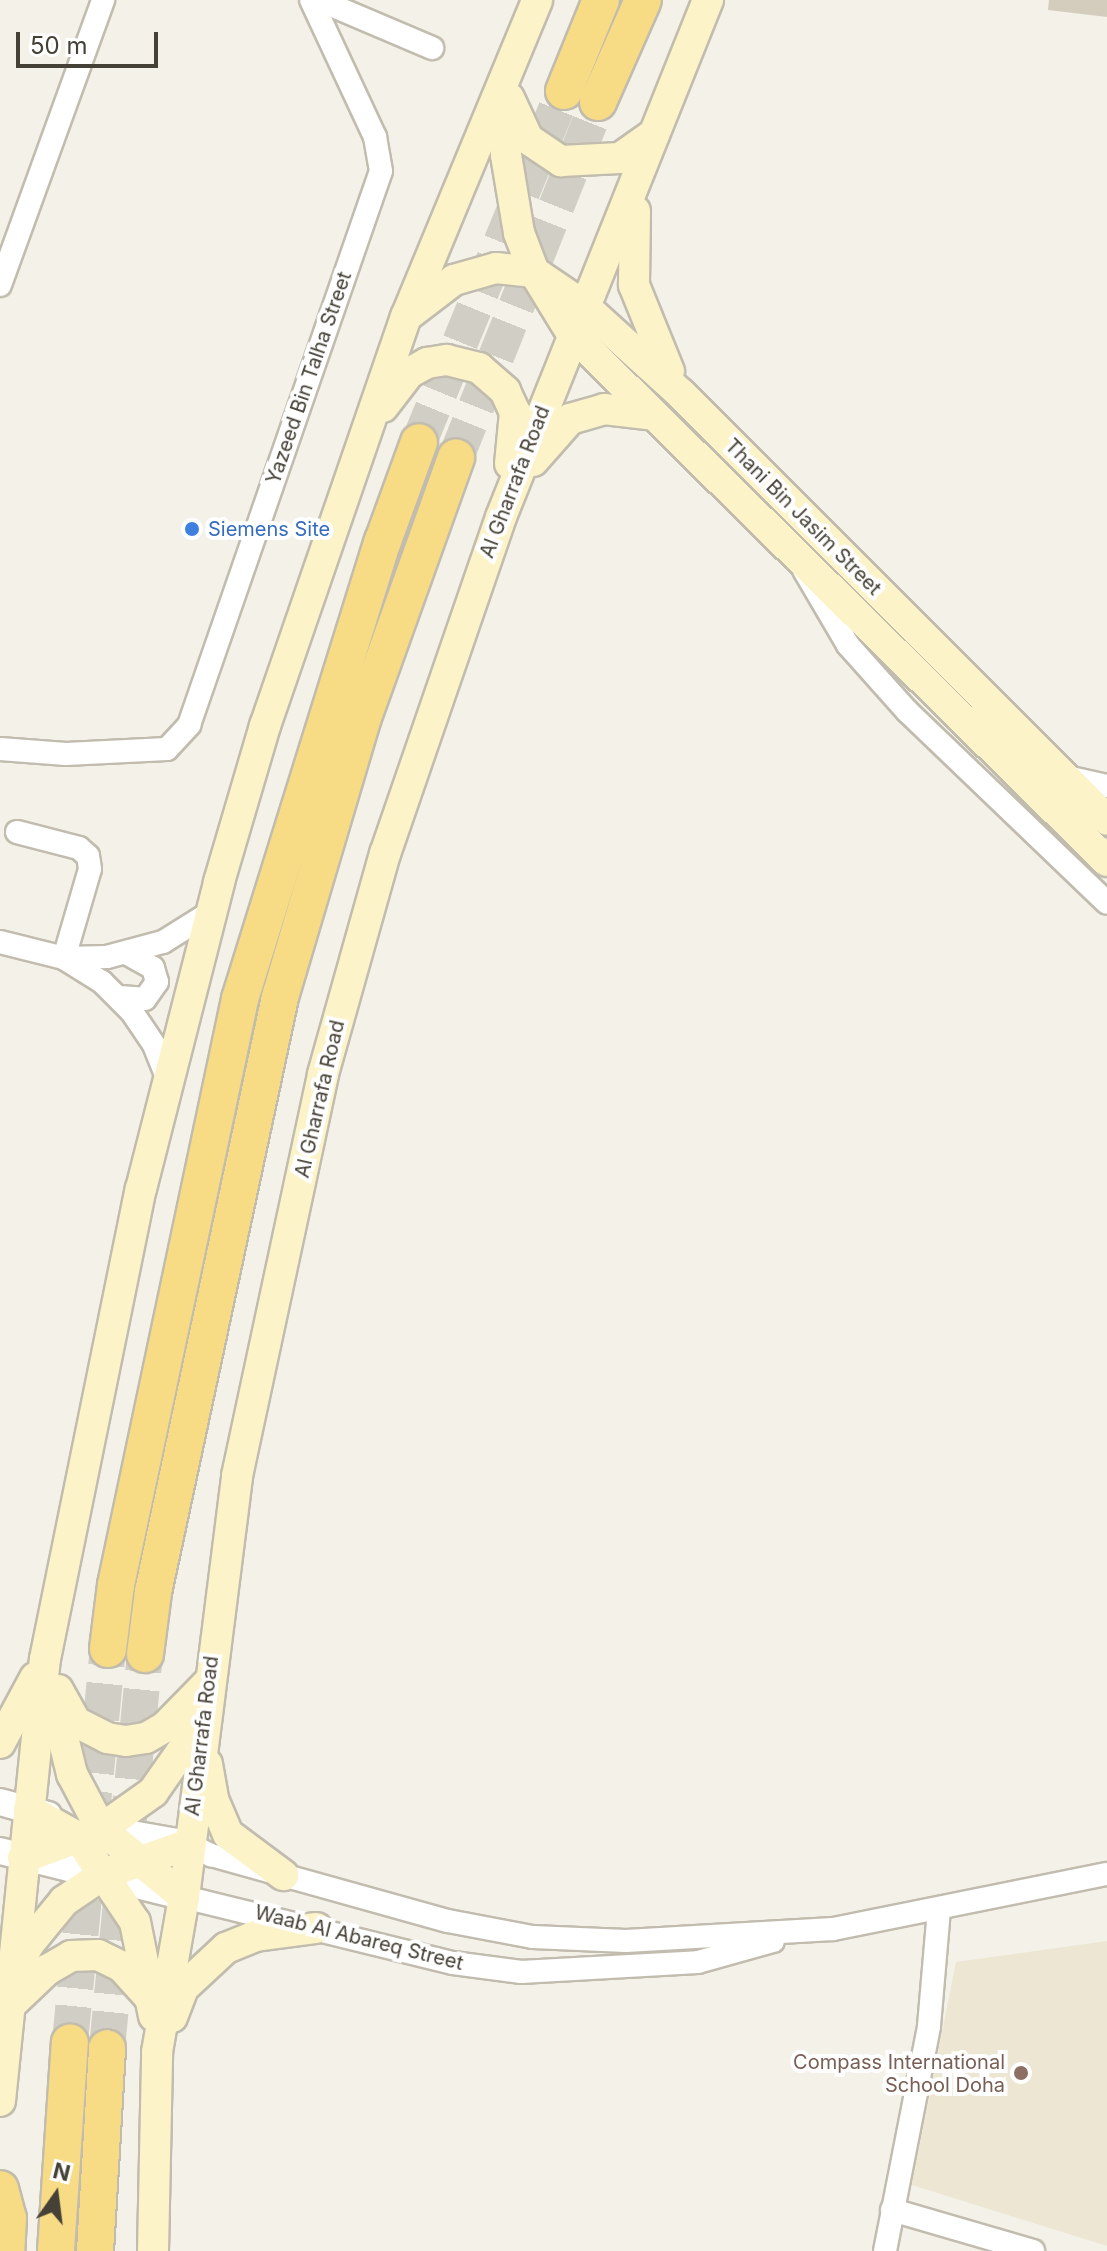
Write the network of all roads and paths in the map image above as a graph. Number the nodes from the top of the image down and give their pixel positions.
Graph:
1 (103, 0) edge
2 (311, 0) edge
3 (319, 0) edge
4 (537, 0) edge
5 (601, 0) edge
6 (643, 0) edge
7 (708, 0) edge
8 (432, 48) dead end
9 (502, 81) junction
10 (564, 91) tunnel mouth
11 (598, 102) tunnel mouth
12 (654, 134) junction
13 (640, 174) junction
14 (534, 272) junction
15 (0, 285) edge
16 (584, 306) junction
17 (406, 317) junction
18 (572, 334) junction
19 (681, 394) junction
20 (654, 415) junction
21 (363, 435) junction
22 (419, 442) tunnel mouth
23 (456, 457) tunnel mouth
24 (501, 517) junction
25 (798, 558) junction
26 (0, 749) edge
27 (1062, 776) junction
28 (1107, 786) edge
29 (1107, 820) edge
30 (17, 832) dead end
31 (1107, 861) edge
32 (1107, 903) edge
33 (211, 912) junction
34 (0, 942) edge
35 (128, 954) junction
36 (64, 958) junction
37 (119, 997) junction
38 (169, 1082) junction
39 (108, 1649) tunnel mouth
40 (145, 1654) tunnel mouth
41 (45, 1659) junction
42 (208, 1683) junction
43 (203, 1720) junction
44 (0, 1743) edge
45 (14, 1806) edge
46 (90, 1833) junction
47 (189, 1844) junction
48 (12, 1855) edge
49 (137, 1862) junction
50 (104, 1874) junction
51 (1107, 1874) edge
52 (283, 1875) junction
53 (184, 1897) junction
54 (939, 1910) junction
55 (0, 1911) edge
56 (316, 1928) junction
57 (816, 1929) junction
58 (8, 1996) junction
59 (153, 2001) junction
60 (70, 2042) tunnel mouth
61 (107, 2048) tunnel mouth
62 (157, 2052) junction
63 (0, 2101) edge
64 (0, 2189) edge
65 (892, 2210) junction
66 (6, 2251) edge
67 (56, 2251) edge
68 (95, 2251) edge
69 (153, 2251) edge
70 (885, 2251) edge
71 (1033, 2251) edge

1 - 15 street
2 - 26 street, Yazeed Bin Talha Street
3 - 8 street
4 - 9 main road
5 - 10 highway
6 - 11 highway
7 - 12 main road, Al Gharrafa Road
9 - 12 main road
9 - 14 main road, Thani Bin Jasim Street
9 - 17 main road
12 - 13 main road, Al Gharrafa Road
13 - 16 main road, Al Gharrafa Road
13 - 19 main road
14 - 16 main road, Thani Bin Jasim Street
14 - 17 main road, Thani Bin Jasim Street
14 - 18 main road, Thani Bin Jasim Street
16 - 18 main road, Al Gharrafa Road
16 - 19 main road, Thani Bin Jasim Street
17 - 21 main road
18 - 20 main road, Thani Bin Jasim Street
18 - 24 main road, Al Gharrafa Road
19 - 27 main road, Thani Bin Jasim Street
20 - 24 main road
20 - 25 main road, Thani Bin Jasim Street
21 - 24 main road
21 - 33 main road
22 - 39 highway
23 - 40 highway
24 - 42 main road, Al Gharrafa Road
25 - 31 main road, Thani Bin Jasim Street
25 - 32 street, Thani Bin Jasim Street
27 - 28 street
27 - 29 main road, Thani Bin Jasim Street
30 - 36 street
33 - 35 street
33 - 38 main road
34 - 36 street
35 - 36 street
35 - 37 street
36 - 37 street
37 - 38 street
38 - 41 main road
41 - 42 main road
41 - 44 main road
41 - 45 main road
41 - 46 main road
42 - 43 main road, Al Gharrafa Road
43 - 46 main road
43 - 47 main road, Al Gharrafa Road
43 - 52 main road
45 - 46 main road
45 - 48 main road
46 - 47 street, Waab Al Abareq Street
46 - 48 main road
46 - 49 main road
46 - 50 main road
47 - 49 main road
47 - 52 street, Waab Al Abareq Street
47 - 53 main road, Al Gharrafa Road
48 - 50 street, Waab Al Abareq Street
48 - 58 main road
49 - 50 main road
49 - 53 main road
50 - 53 street, Waab Al Abareq Street
50 - 58 main road
50 - 59 main road
51 - 54 street, Waab Al Abareq Street
52 - 57 street, Waab Al Abareq Street
53 - 56 street, Waab Al Abareq Street
53 - 62 main road, Al Gharrafa Road
54 - 57 street, Waab Al Abareq Street
54 - 65 street
55 - 58 main road
56 - 57 street, Waab Al Abareq Street
56 - 62 main road
58 - 59 main road
58 - 63 main road
59 - 62 main road
60 - 67 highway
61 - 68 highway
62 - 69 main road, Al Gharrafa Road
64 - 66 highway
65 - 70 street
65 - 71 street

